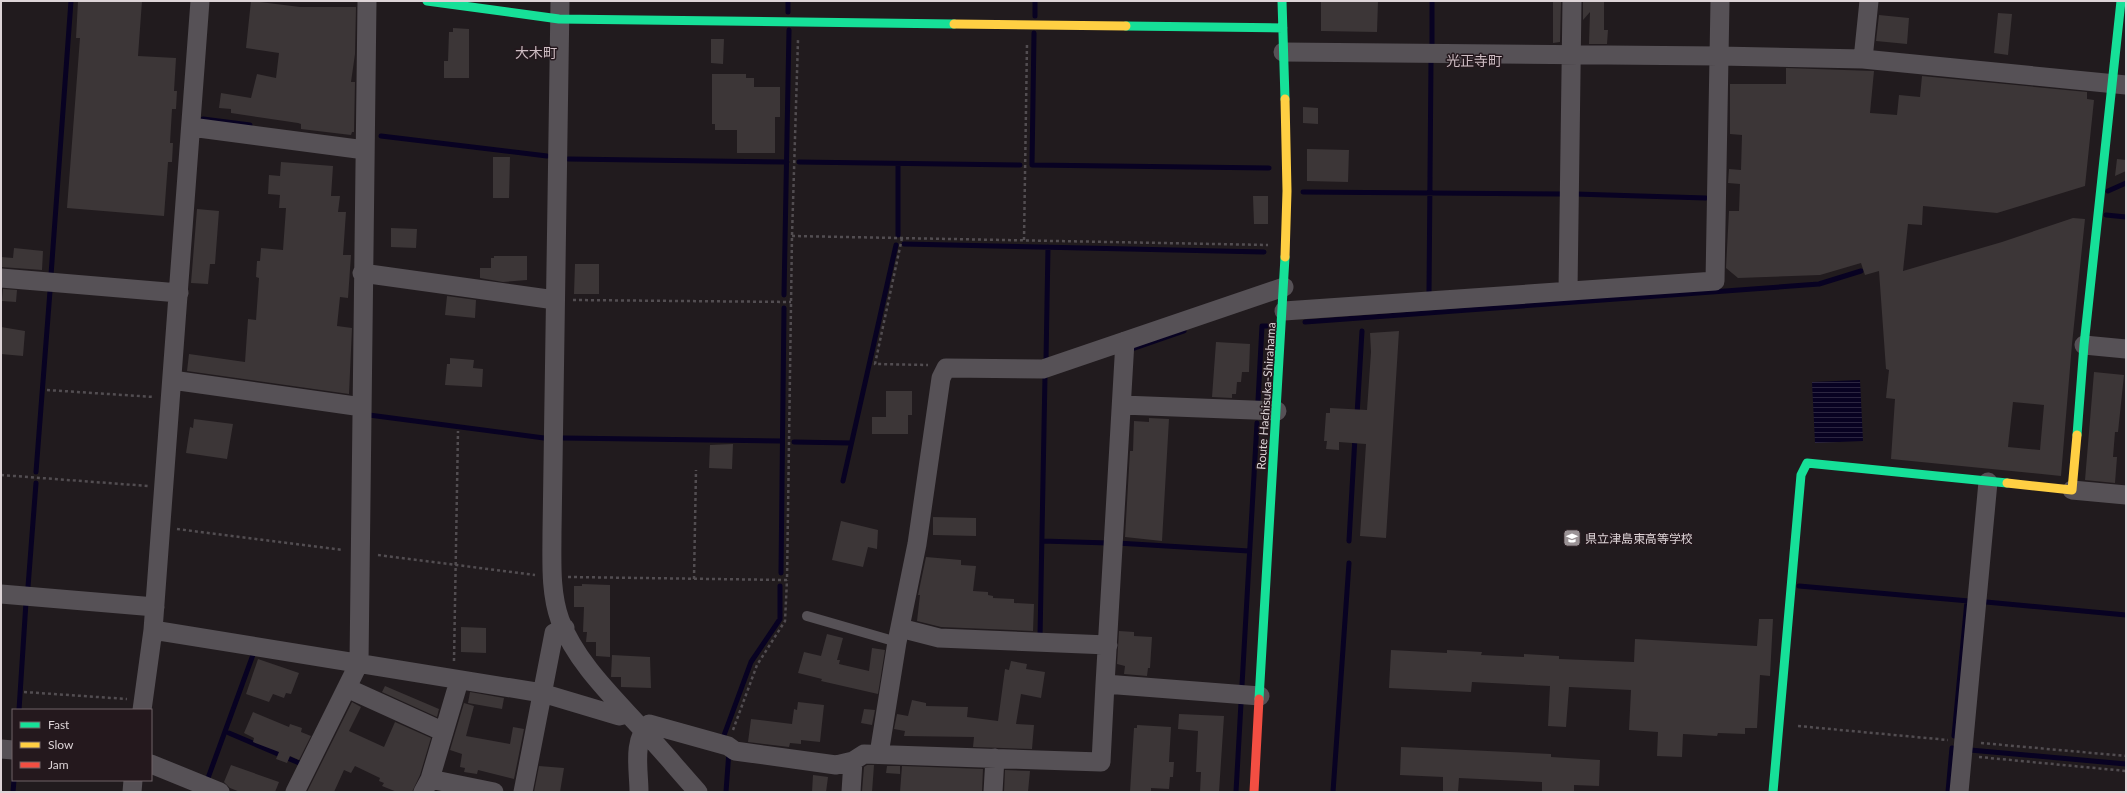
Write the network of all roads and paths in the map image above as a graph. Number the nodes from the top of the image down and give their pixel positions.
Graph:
1 (200, 1) edge
2 (367, 1) edge
3 (427, 1) edge
4 (1282, 1) edge
5 (1572, 1) edge
6 (1720, 1) edge
7 (1869, 1) edge
8 (2121, 1) edge
9 (560, 10) edge
10 (800, 21) junction
11 (1028, 25) junction
12 (1282, 28) junction
13 (1283, 52) junction
14 (1572, 55) junction
15 (1719, 56) junction
16 (1863, 60) junction
17 (2120, 85) edge
18 (191, 127) junction
19 (364, 150) junction
20 (792, 236) junction
21 (902, 238) junction
22 (1024, 240) junction
23 (1286, 246) junction
24 (362, 273) junction
25 (1, 278) edge
26 (1284, 287) junction
27 (1568, 291) junction
28 (179, 293) junction
29 (555, 300) junction
30 (791, 302) junction
31 (1284, 311) junction
32 (1125, 340) junction
33 (2084, 345) junction
34 (2126, 349) edge
35 (946, 368) junction
36 (172, 380) junction
37 (47, 390) dead end
38 (171, 398) junction
39 (1122, 405) junction
40 (362, 406) junction
41 (1277, 411) junction
42 (458, 431) dead end
43 (696, 470) dead end
44 (1, 475) edge
45 (1988, 482) junction
46 (164, 487) junction
47 (2072, 490) junction
48 (2126, 495) edge
49 (552, 577) junction
50 (694, 579) junction
51 (787, 580) junction
52 (1, 594) edge
53 (155, 607) junction
54 (807, 616) dead end
55 (565, 628) junction
56 (153, 630) junction
57 (898, 635) junction
58 (1108, 644) junction
59 (359, 663) junction
60 (456, 680) junction
61 (1105, 684) junction
62 (347, 688) junction
63 (24, 692) dead end
64 (542, 693) junction
65 (1260, 696) junction
66 (143, 705) edge
67 (628, 714) junction
68 (1779, 724) junction
69 (643, 730) junction
70 (444, 732) junction
71 (728, 746) junction
72 (1, 749) edge
73 (1963, 749) junction
74 (12, 750) edge
75 (879, 754) junction
76 (2126, 756) edge
77 (996, 758) junction
78 (853, 761) junction
79 (152, 764) edge
80 (2126, 771) edge
81 (133, 781) edge
82 (426, 786) edge
83 (132, 792) edge
84 (220, 792) edge
85 (294, 792) edge
86 (494, 792) edge
87 (523, 792) edge
88 (639, 792) edge
89 (698, 792) edge
90 (851, 792) edge
91 (993, 792) edge
92 (1254, 792) edge
93 (1773, 792) edge
94 (1959, 792) edge

1 - 18 street
2 - 19 street
3 - 9 street
4 - 12 street, Route Hachisuka-Shirahama
5 - 14 street
6 - 15 street
7 - 16 street
8 - 17 street
9 - 10 street
9 - 29 street
10 - 11 street
10 - 20 path
11 - 12 street
11 - 22 path
12 - 13 street, Route Hachisuka-Shirahama
13 - 14 street
13 - 23 street, Route Hachisuka-Shirahama
14 - 15 street
14 - 27 street
15 - 16 street
15 - 27 street
16 - 17 street
17 - 33 street
18 - 19 street
18 - 28 street
19 - 24 street
20 - 21 path
20 - 30 path
21 - 22 path
21 - 35 path
22 - 23 path
23 - 26 street, Route Hachisuka-Shirahama
24 - 29 street
24 - 40 street
25 - 28 street
26 - 31 street, Route Hachisuka-Shirahama
26 - 32 street
27 - 31 street
28 - 36 street
29 - 30 path
29 - 49 street
30 - 51 path
31 - 41 street, Route Hachisuka-Shirahama
32 - 35 street
32 - 39 street
33 - 34 street
33 - 47 street
35 - 57 street
36 - 38 street
36 - 40 street
37 - 38 path
38 - 46 street
39 - 41 street
39 - 58 street
40 - 59 street
41 - 65 street, Route Hachisuka-Shirahama
42 - 60 path
43 - 50 path
44 - 46 path
45 - 47 street
45 - 68 street
45 - 73 street
46 - 53 street
47 - 48 street
49 - 50 path
49 - 55 street
50 - 51 path
51 - 71 path
52 - 53 street
53 - 56 street
54 - 57 lane
55 - 64 street
55 - 67 street
56 - 59 street
56 - 66 street
57 - 58 street
57 - 75 street
58 - 61 street
59 - 60 street
59 - 62 street
60 - 64 street
60 - 70 street
61 - 65 street
61 - 77 street
62 - 70 street
62 - 85 street
63 - 66 path
64 - 67 street
64 - 87 street
65 - 92 street, Route Hachisuka-Shirahama
67 - 69 street
68 - 73 path
68 - 93 street
69 - 71 street
69 - 88 street
69 - 89 street
70 - 82 street
71 - 78 street
72 - 74 street
73 - 76 path
73 - 80 path
73 - 94 street
75 - 77 street
75 - 78 street
77 - 91 street
78 - 90 street
79 - 84 street
81 - 83 street
82 - 86 street

